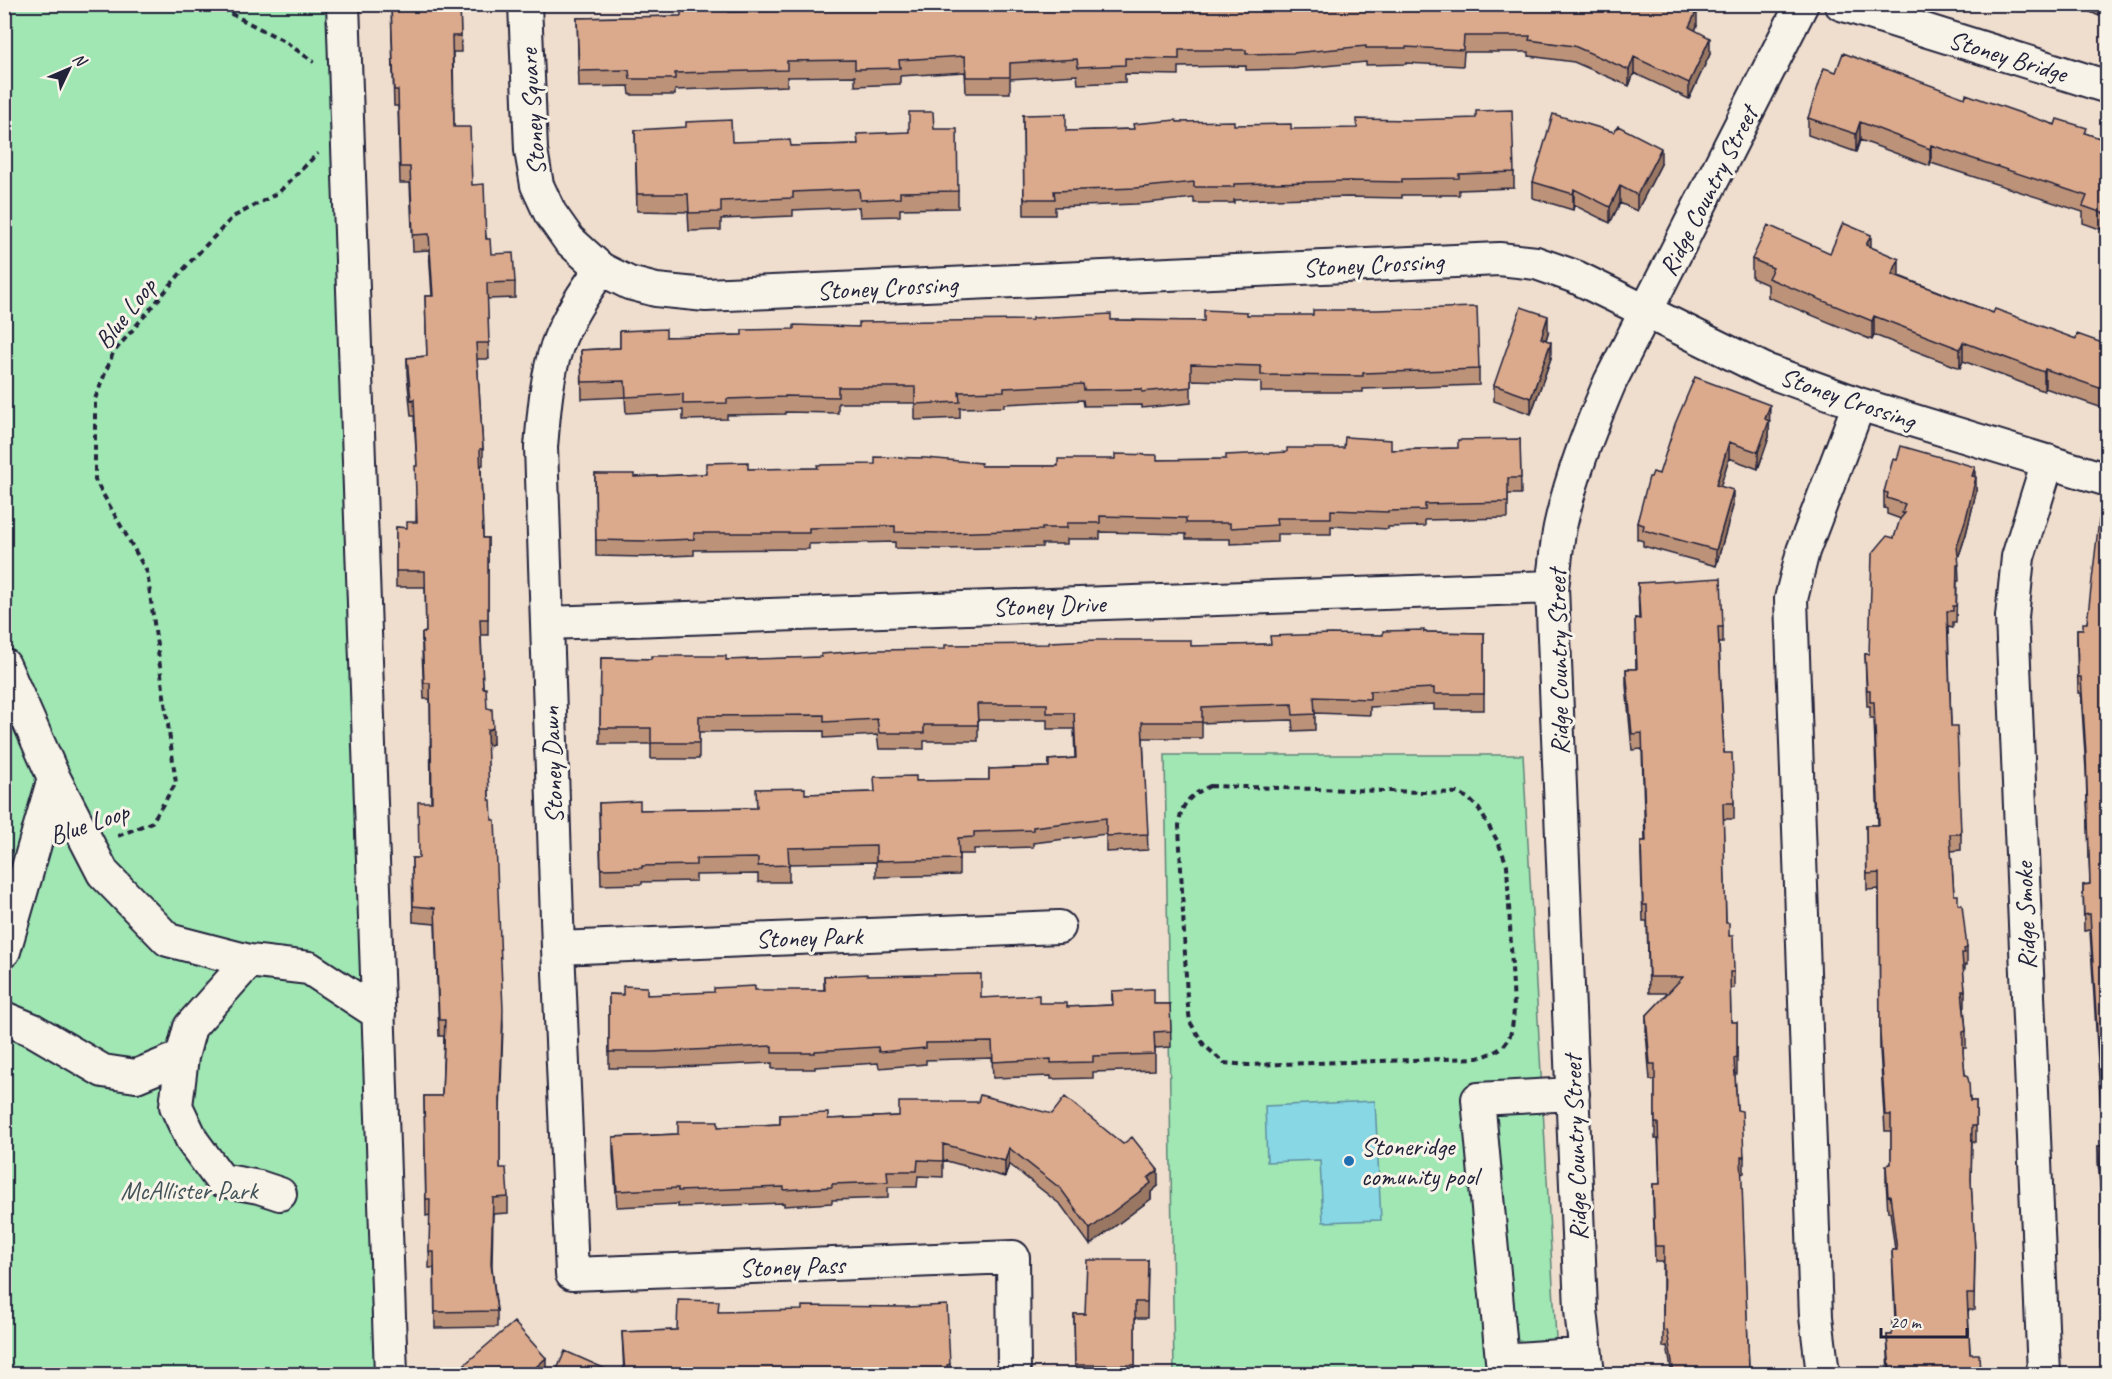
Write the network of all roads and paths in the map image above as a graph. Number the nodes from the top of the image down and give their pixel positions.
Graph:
1 (212, 4) edge
2 (343, 4) edge
3 (525, 4) edge
4 (1802, 4) edge
5 (1840, 4) edge
6 (318, 65) dead end
7 (2108, 87) edge
8 (318, 152) dead end
9 (601, 269) junction
10 (1647, 311) junction
11 (1859, 404) junction
12 (2048, 461) junction
13 (2108, 480) edge
14 (1552, 587) junction
15 (547, 623) junction
16 (4, 665) edge
17 (54, 778) junction
18 (90, 848) junction
19 (1059, 927) dead end
20 (558, 948) junction
21 (4, 951) edge
22 (249, 961) junction
23 (379, 1014) junction
24 (4, 1018) edge
25 (182, 1057) junction
26 (1316, 1063) joint
27 (1573, 1094) junction
28 (280, 1194) dead end
29 (572, 1274) joint
30 (1587, 1364) edge
31 (392, 1374) edge
32 (1014, 1374) edge
33 (1823, 1374) edge
34 (2044, 1374) edge

1 - 6 path
2 - 23 street
3 - 9 street, Stoney Square
4 - 10 street, Ridge Country Street
5 - 7 street, Stoney Bridge
8 - 18 path, Blue Loop
9 - 10 street, Stoney Crossing
9 - 15 street, Stoney Dawn
10 - 11 street, Stoney Crossing
10 - 14 street, Ridge Country Street
11 - 12 street, Stoney Crossing
11 - 33 street
12 - 13 street, Stoney Crossing
12 - 34 street, Ridge Smoke
14 - 15 street, Stoney Drive
14 - 27 street, Ridge Country Street
15 - 20 street, Stoney Dawn
16 - 17 street
17 - 18 street
17 - 21 street
18 - 22 street
19 - 20 street, Stoney Park
20 - 29 street, Stoney Dawn
22 - 23 street
22 - 25 street
23 - 31 street
24 - 25 street
25 - 28 street
26 - 26 path
27 - 30 street, Ridge Country Street
27 - 30 street
29 - 32 street, Stoney Pass

